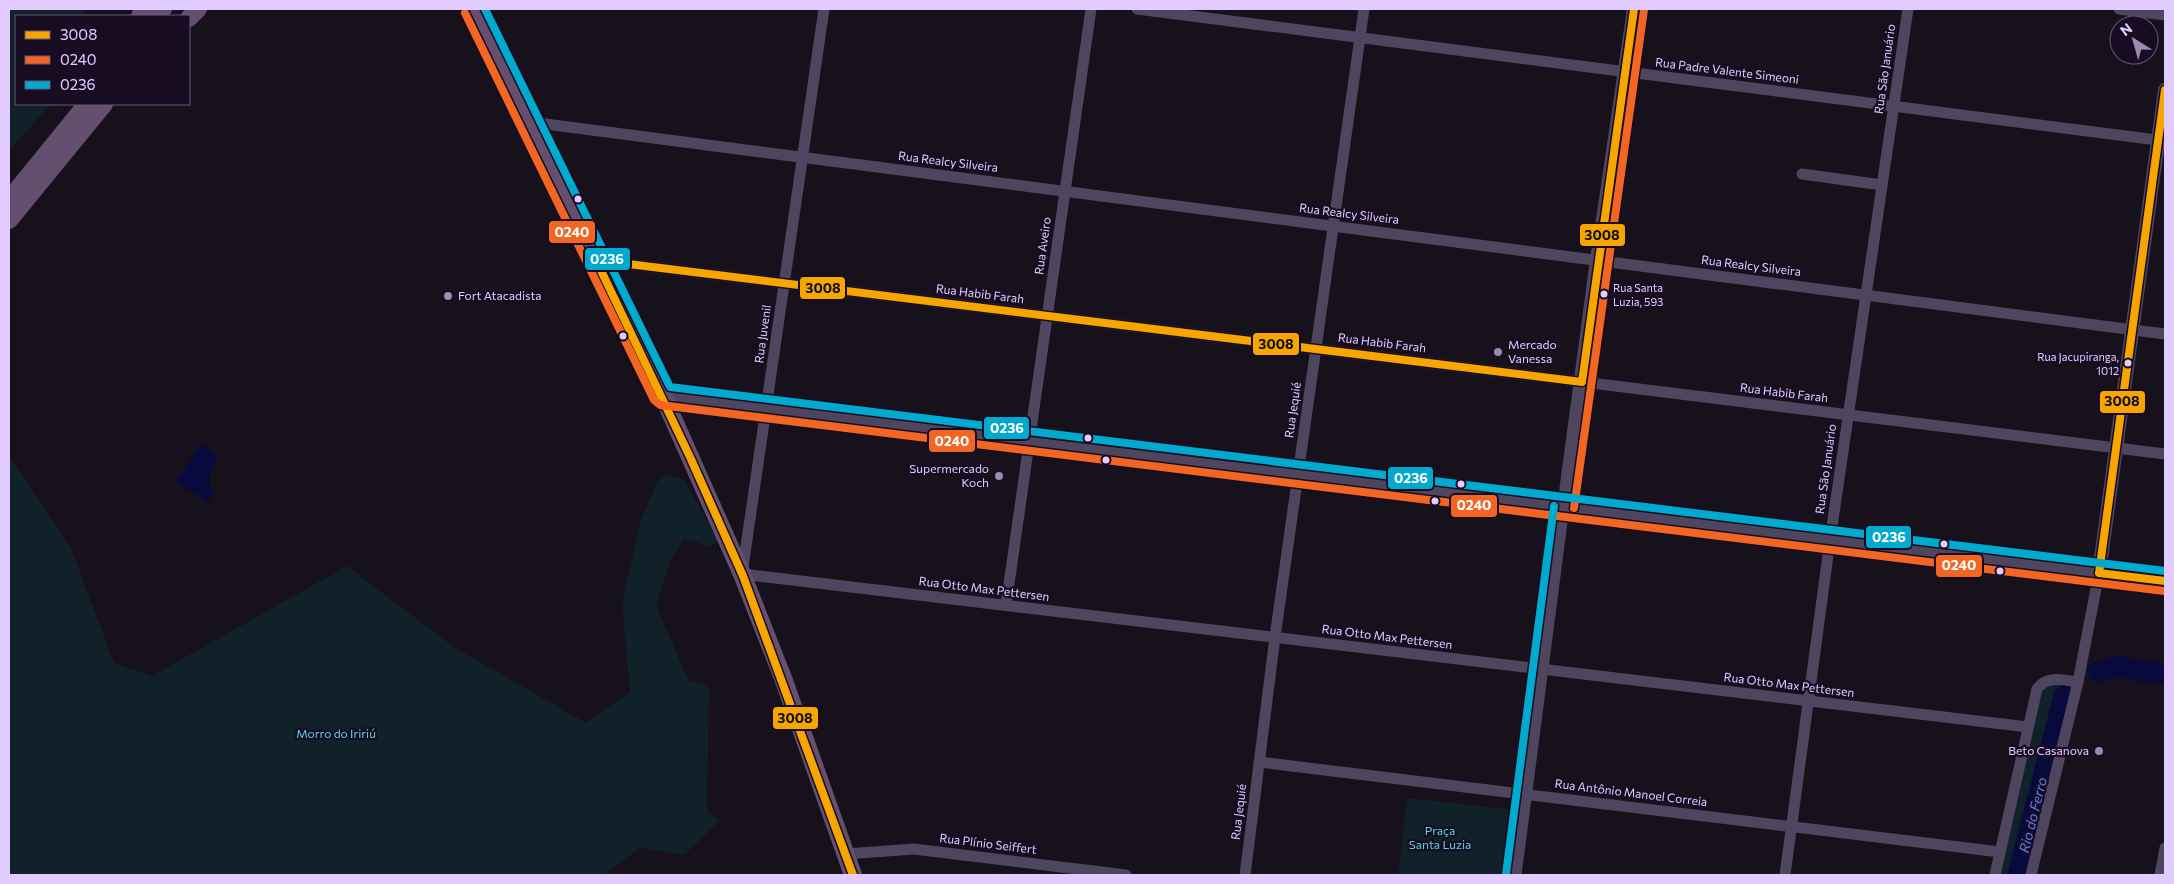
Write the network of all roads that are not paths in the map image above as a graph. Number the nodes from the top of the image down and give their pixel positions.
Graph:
1 (474, 9) edge
2 (824, 9) edge
3 (1091, 9) edge
4 (1137, 9) edge
5 (1364, 9) edge
6 (1634, 9) edge
7 (1908, 9) edge
8 (2120, 9) edge
9 (2165, 15) edge
10 (1360, 38) junction
11 (1625, 72) junction
12 (2165, 90) edge
13 (80, 105) edge
14 (86, 105) edge
15 (103, 105) edge
16 (1894, 106) junction
17 (530, 122) junction
18 (2161, 141) edge
19 (54, 144) junction
20 (803, 157) junction
21 (1802, 174) dead end
22 (1882, 186) junction
23 (1065, 191) junction
24 (9, 200) edge
25 (9, 220) edge
26 (1333, 226) junction
27 (596, 260) junction
28 (1597, 260) junction
29 (784, 284) junction
30 (1866, 295) junction
31 (1047, 316) junction
32 (2131, 329) junction
33 (2165, 334) edge
34 (1316, 349) junction
35 (1582, 382) junction
36 (663, 396) junction
37 (766, 409) junction
38 (1848, 415) junction
39 (1029, 441) junction
40 (2115, 448) junction
41 (2165, 454) edge
42 (1298, 474) junction
43 (1564, 507) junction
44 (1830, 540) junction
45 (2099, 573) junction
46 (742, 574) junction
47 (2165, 581) edge
48 (1006, 606) junction
49 (1275, 637) junction
50 (1542, 669) junction
51 (2078, 682) junction
52 (1808, 701) junction
53 (2028, 727) junction
54 (1259, 762) junction
55 (1526, 794) junction
56 (1791, 826) junction
57 (2165, 848) edge
58 (2000, 852) junction
59 (846, 854) junction
60 (853, 875) edge
61 (1126, 875) edge
62 (1245, 875) edge
63 (1516, 875) edge
64 (1785, 875) edge
65 (1995, 875) edge
66 (2031, 875) edge
67 (2160, 875) edge

1 - 17 main road
2 - 20 street, Rua Juvenil
3 - 23 street, Rua Aveiro
4 - 10 street, Rua Padre Valente Simeoni
5 - 10 street, Rua Jequié
6 - 11 street
7 - 16 street, Rua São Januário
8 - 9 street
10 - 11 street, Rua Padre Valente Simeoni
10 - 26 street, Rua Jequié
11 - 16 street, Rua Padre Valente Simeoni
11 - 28 street
12 - 18 street
13 - 19 main road
14 - 19 main road
15 - 25 main road
16 - 18 street, Rua Padre Valente Simeoni
16 - 22 street, Rua São Januário
17 - 20 street, Rua Realcy Silveira
17 - 27 main road
18 - 32 street
19 - 24 main road
20 - 23 street, Rua Realcy Silveira
20 - 29 street, Rua Juvenil
21 - 22 street
22 - 30 street, Rua São Januário
23 - 26 street, Rua Realcy Silveira
23 - 31 street, Rua Aveiro
26 - 28 street, Rua Realcy Silveira
26 - 34 street, Rua Jequié
27 - 29 street, Rua Habib Farah
27 - 36 main road
28 - 30 street, Rua Realcy Silveira
28 - 35 street
29 - 31 street, Rua Habib Farah
29 - 37 street, Rua Juvenil
30 - 32 street, Rua Realcy Silveira
30 - 38 street, Rua São Januário
31 - 34 street, Rua Habib Farah
31 - 39 street, Rua Aveiro
32 - 33 street, Rua Realcy Silveira
32 - 40 street
34 - 35 street, Rua Habib Farah
34 - 42 street, Rua Jequié
35 - 38 street, Rua Habib Farah
35 - 43 street
36 - 37 street
36 - 46 main road
37 - 39 street
37 - 46 street, Rua Juvenil
38 - 40 street, Rua Habib Farah
38 - 44 street, Rua São Januário
39 - 42 street
39 - 48 street, Rua Aveiro
40 - 41 street, Rua Habib Farah
40 - 45 street
42 - 43 street
42 - 49 street, Rua Jequié
43 - 44 street
43 - 50 street
44 - 45 street
44 - 52 street, Rua São Januário
45 - 47 street
45 - 51 street
46 - 48 street, Rua Otto Max Pettersen
46 - 59 main road
48 - 49 street, Rua Otto Max Pettersen
49 - 50 street, Rua Otto Max Pettersen
49 - 54 street, Rua Jequié
50 - 52 street, Rua Otto Max Pettersen
50 - 55 street
51 - 53 street
51 - 66 street
52 - 53 street, Rua Otto Max Pettersen
52 - 56 street, Rua São Januário
53 - 58 street
54 - 55 street, Rua Antônio Manoel Correia
54 - 62 street, Rua Jequié
55 - 56 street, Rua Antônio Manoel Correia
55 - 63 street
56 - 58 street, Rua Antônio Manoel Correia
56 - 64 street, Rua São Januário
57 - 67 street
58 - 65 street
59 - 60 main road
59 - 61 street, Rua Plínio Seiffert

